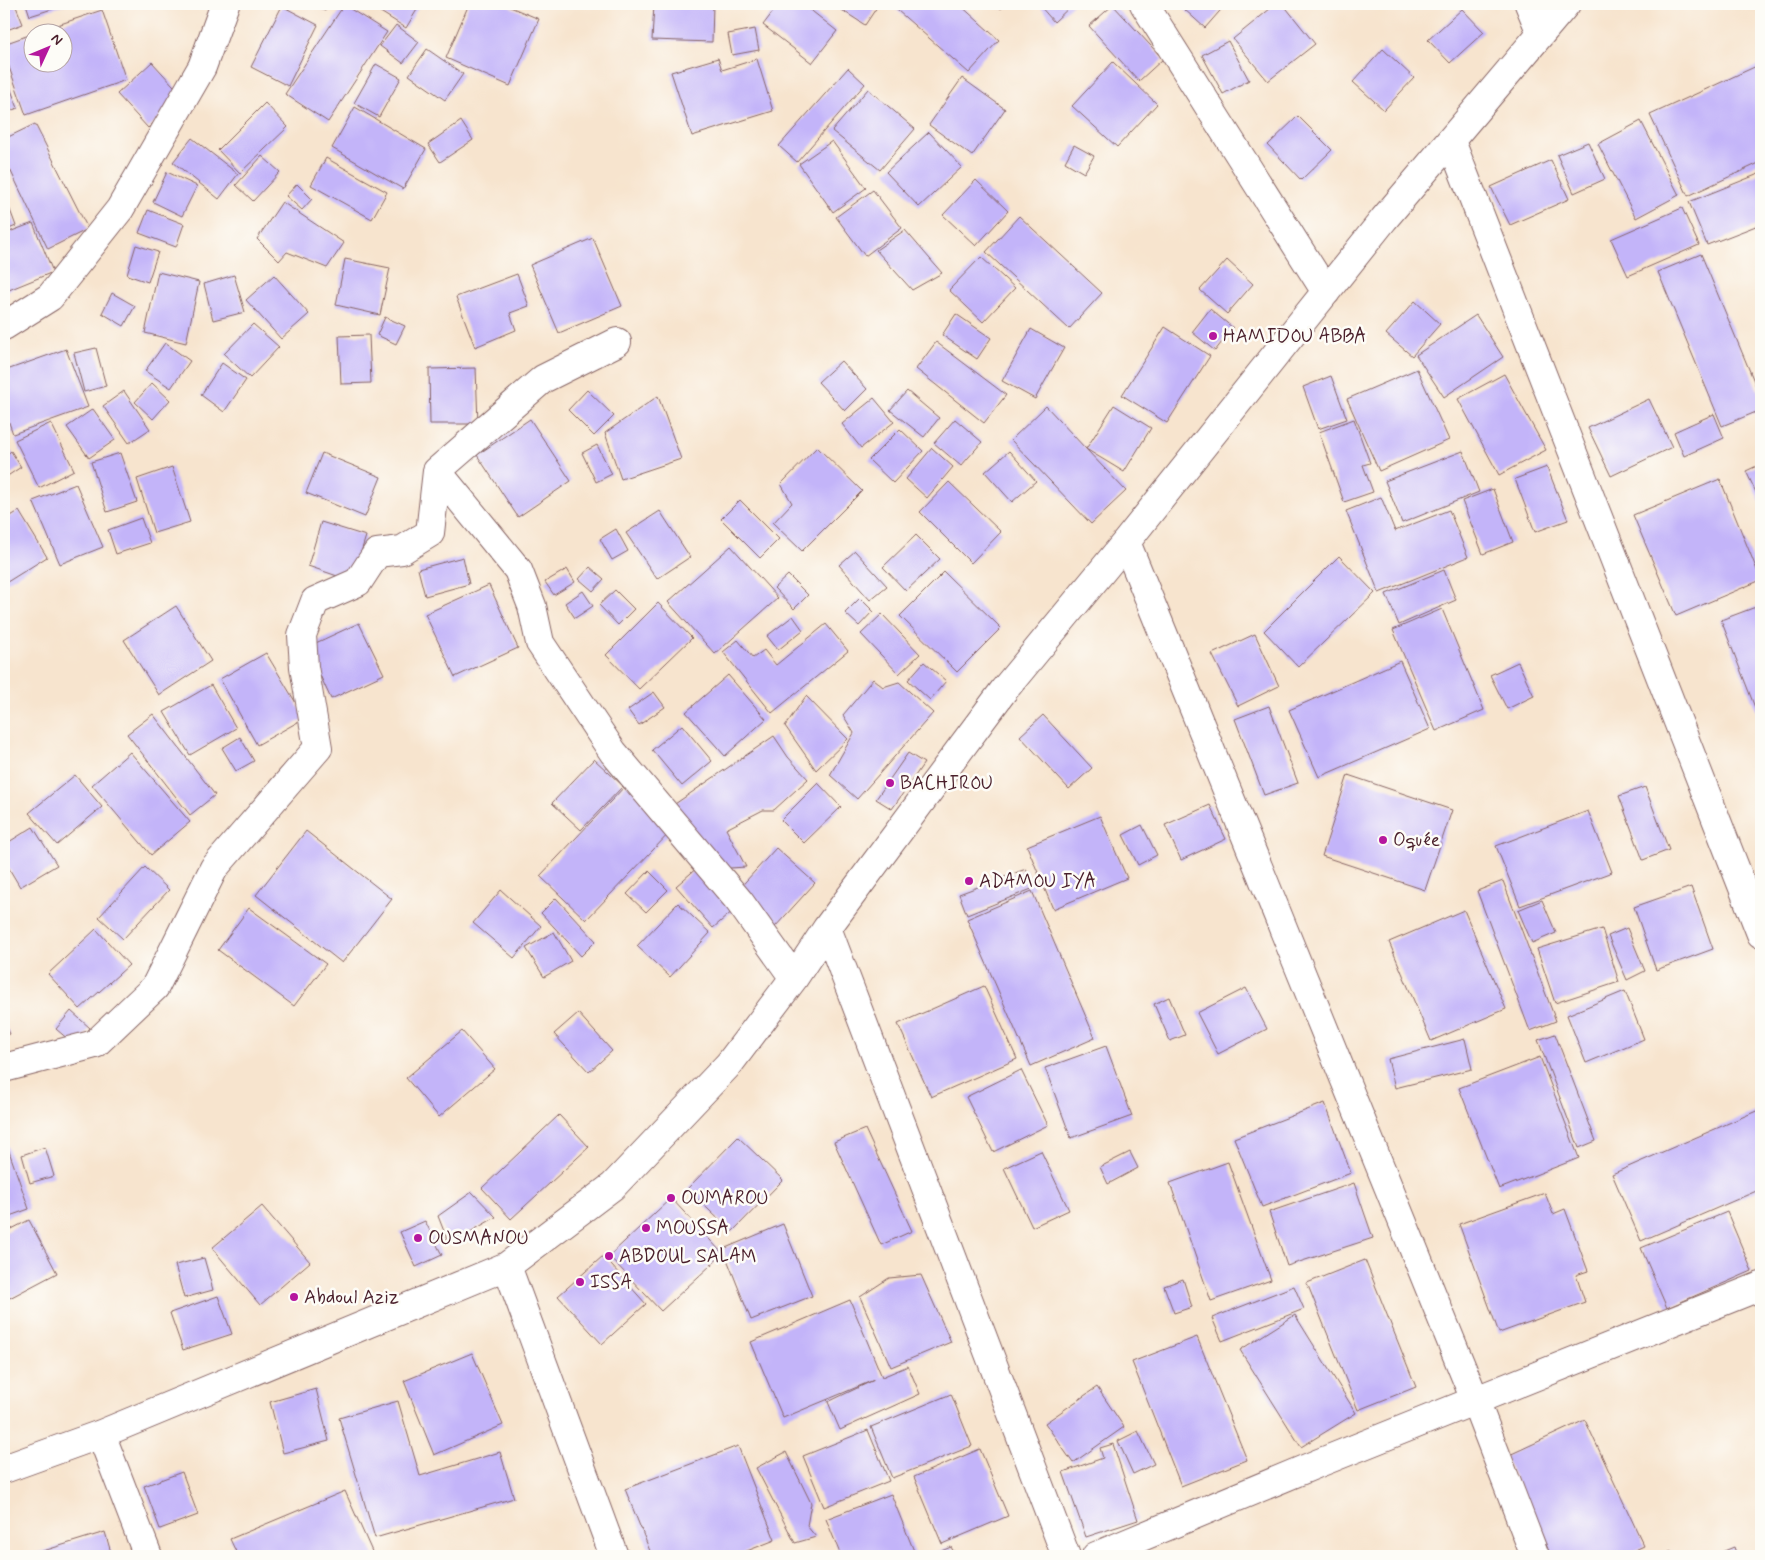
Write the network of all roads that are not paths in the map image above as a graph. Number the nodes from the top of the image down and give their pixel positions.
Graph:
1 (225, 4) edge
2 (1144, 4) edge
3 (1529, 4) edge
4 (1566, 4) edge
5 (1541, 33) junction
6 (1451, 141) junction
7 (1326, 292) junction
8 (4, 326) edge
9 (617, 342) dead end
10 (436, 471) junction
11 (1126, 542) junction
12 (827, 928) junction
13 (1761, 934) edge
14 (794, 978) junction
15 (4, 1068) edge
16 (507, 1266) junction
17 (1761, 1286) edge
18 (1475, 1400) junction
19 (101, 1434) junction
20 (4, 1469) edge
21 (148, 1556) edge
22 (614, 1556) edge
23 (1066, 1556) edge
24 (1096, 1556) edge
25 (1535, 1556) edge

1 - 8 street
2 - 7 street
3 - 5 street
4 - 5 street
5 - 6 street
6 - 7 street
6 - 13 street
7 - 11 street
9 - 10 street
10 - 14 street
10 - 15 street
11 - 12 street
11 - 18 street
12 - 14 street
12 - 23 street
14 - 16 street
16 - 19 street
16 - 22 street
17 - 18 street
18 - 24 street
18 - 25 street
19 - 20 street
19 - 21 street

